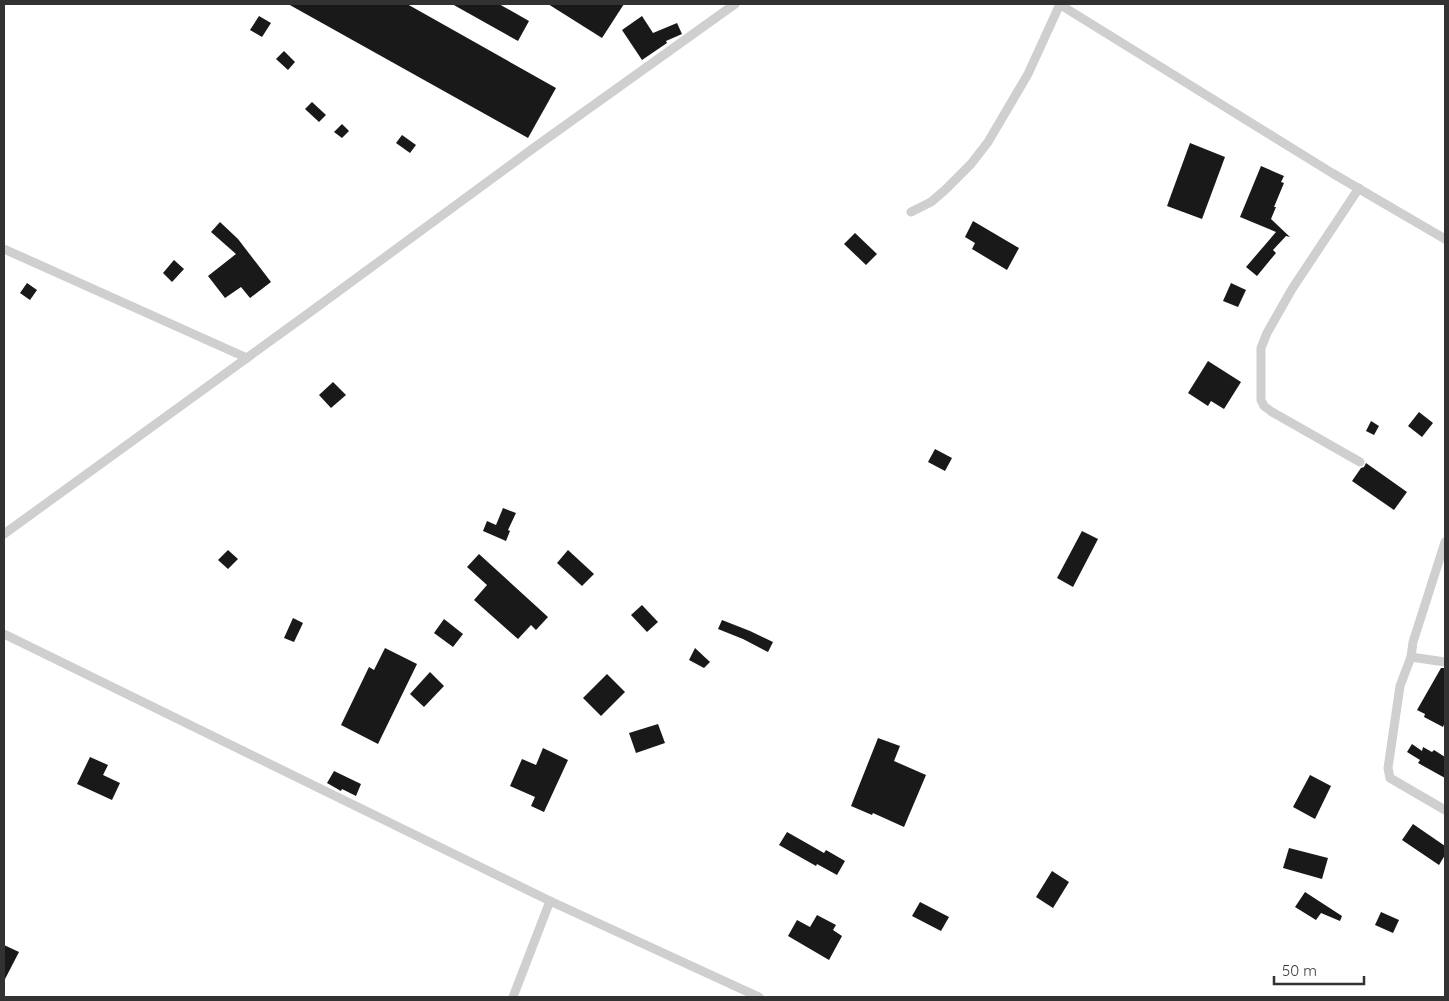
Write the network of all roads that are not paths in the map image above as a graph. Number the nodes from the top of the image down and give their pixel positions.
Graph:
1 (735, 4) edge
2 (1059, 4) edge
3 (1359, 188) junction
4 (911, 212) dead end
5 (1445, 239) edge
6 (4, 248) edge
7 (247, 358) junction
8 (1360, 462) dead end
9 (4, 534) edge
10 (1445, 542) edge
11 (4, 634) edge
12 (1411, 657) junction
13 (1445, 662) edge
14 (1445, 810) edge
15 (550, 900) junction
16 (513, 997) edge
17 (759, 997) edge

1 - 7 street
2 - 3 street
2 - 4 street
3 - 5 street
3 - 8 street
6 - 7 street
7 - 9 street
10 - 12 street
11 - 15 street
12 - 13 street
12 - 14 street
15 - 16 street
15 - 17 street

